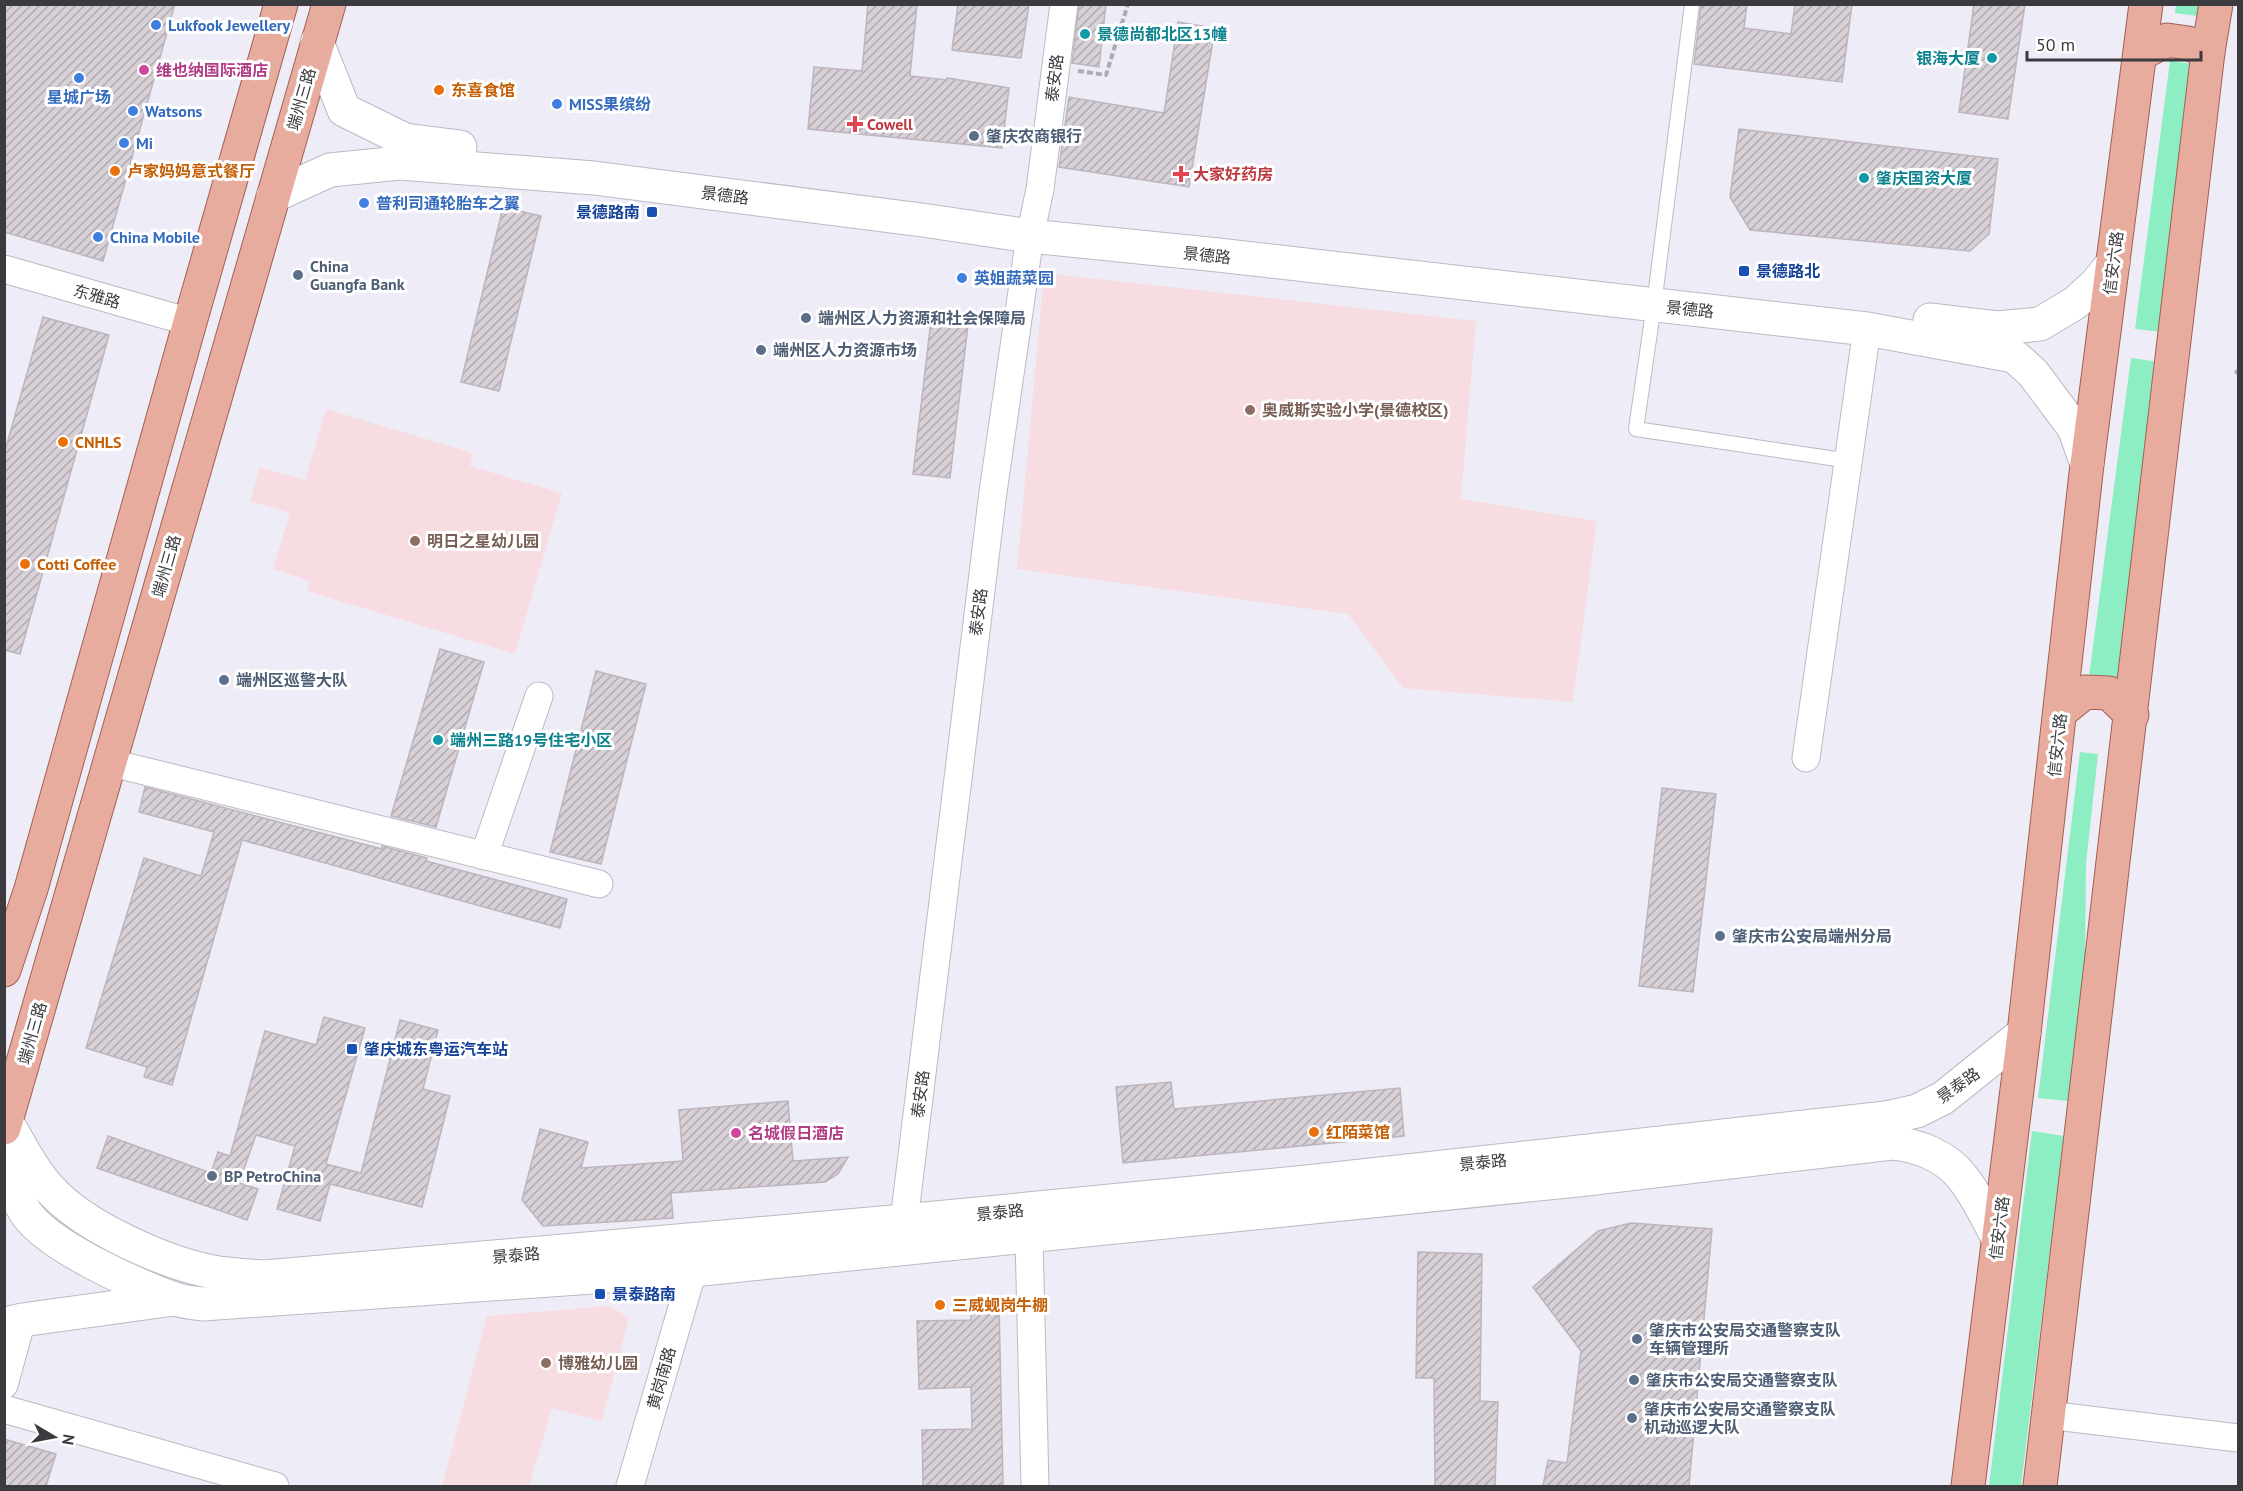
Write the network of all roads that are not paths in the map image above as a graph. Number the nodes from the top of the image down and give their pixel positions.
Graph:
1 (281, 4) edge
2 (329, 4) edge
3 (1064, 4) edge
4 (1692, 4) edge
5 (2146, 4) edge
6 (2216, 4) edge
7 (317, 42) junction
8 (2208, 52) junction
9 (2140, 54) junction
10 (273, 196) junction
11 (1031, 228) junction
12 (2113, 263) junction
13 (4, 269) edge
14 (1656, 296) junction
15 (190, 322) junction
16 (1867, 329) junction
17 (1850, 461) junction
18 (2087, 464) junction
19 (98, 653) junction
20 (137, 663) junction
21 (539, 696) dead end
22 (2060, 712) junction
23 (2132, 715) junction
24 (1806, 758) dead end
25 (108, 762) junction
26 (484, 856) junction
27 (599, 884) dead end
28 (31, 889) junction
29 (4, 932) edge
30 (4, 970) edge
31 (2024, 1033) junction
32 (5, 1122) edge
33 (4, 1167) edge
34 (903, 1235) junction
35 (1029, 1237) junction
36 (1998, 1238) junction
37 (693, 1270) junction
38 (174, 1299) junction
39 (13, 1322) edge
40 (4, 1385) edge
41 (4, 1409) edge
42 (2049, 1415) junction
43 (2238, 1438) edge
44 (276, 1486) edge
45 (630, 1486) edge
46 (1035, 1486) edge
47 (1968, 1486) edge
48 (2040, 1486) edge

1 - 15 main road
2 - 7 main road, 端州三路
3 - 11 street, 泰安路
4 - 14 lane
5 - 9 main road, 信安六路
6 - 8 main road
7 - 10 main road, 端州三路
7 - 11 street, 景德路
8 - 9 main road
8 - 23 main road
9 - 12 main road, 信安六路
10 - 11 street, 景德路
10 - 20 main road, 端州三路
11 - 14 street, 景德路
11 - 34 street, 泰安路
12 - 14 street, 景德路
12 - 18 main road, 信安六路
13 - 15 street, 东雅路
14 - 16 street, 景德路
14 - 17 lane
15 - 19 main road
16 - 17 street
16 - 18 street, 景德路
17 - 24 street
18 - 22 main road, 信安六路
19 - 20 main road
19 - 28 main road
20 - 25 main road, 端州三路
21 - 26 street
22 - 23 main road
22 - 31 main road, 信安六路
23 - 42 main road
25 - 26 street
25 - 32 main road, 端州三路
26 - 27 street
28 - 29 street
28 - 30 main road
31 - 34 street, 景泰路
31 - 36 main road, 信安六路
32 - 34 street, 景泰路
33 - 38 street
34 - 35 street
34 - 37 street
35 - 36 street
35 - 46 street
36 - 47 main road, 信安六路
37 - 38 street
37 - 45 street, 黄岗南路
38 - 39 street
39 - 40 street
41 - 44 street
42 - 43 street
42 - 48 main road

